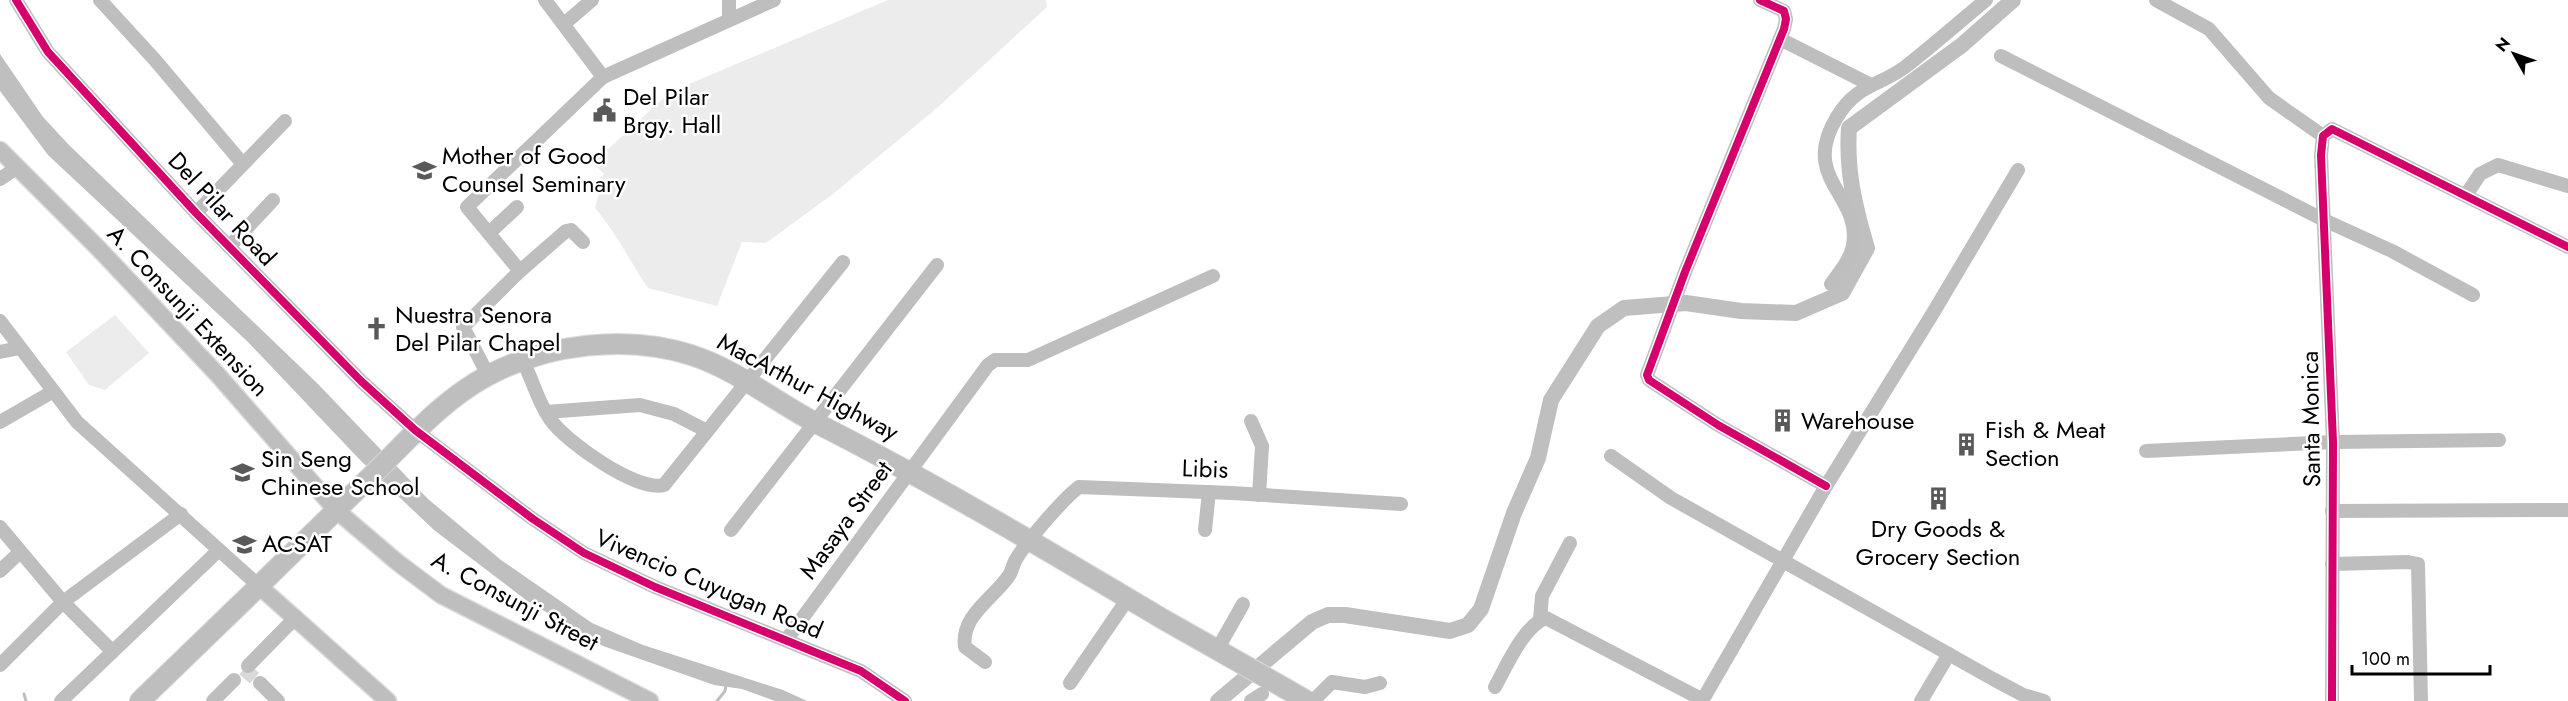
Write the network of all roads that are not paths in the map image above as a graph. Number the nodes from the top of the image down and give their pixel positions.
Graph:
1 (16, 0) edge
2 (100, 0) edge
3 (545, 0) edge
4 (592, 0) edge
5 (729, 0) edge
6 (774, 0) edge
7 (1760, 0) edge
8 (1986, 0) edge
9 (2156, 0) edge
10 (729, 19) junction
11 (564, 24) junction
12 (1780, 39) junction
13 (2001, 56) dead end
14 (603, 77) junction
15 (1871, 85) junction
16 (285, 121) dead end
17 (2323, 136) junction
18 (0, 150) edge
19 (242, 163) junction
20 (15, 169) junction
21 (2018, 170) dead end
22 (0, 178) edge
23 (2568, 186) edge
24 (2466, 195) junction
25 (273, 200) dead end
26 (517, 207) dead end
27 (196, 213) junction
28 (2324, 220) junction
29 (489, 233) junction
30 (583, 242) dead end
31 (229, 247) junction
32 (2568, 247) edge
33 (843, 262) dead end
34 (937, 265) dead end
35 (520, 271) junction
36 (1213, 276) dead end
37 (1831, 284) dead end
38 (2473, 295) dead end
39 (0, 321) edge
40 (20, 348) junction
41 (0, 352) edge
42 (522, 360) junction
43 (488, 375) junction
44 (747, 381) junction
45 (52, 392) junction
46 (546, 412) junction
47 (1251, 421) dead end
48 (0, 422) edge
49 (814, 422) junction
50 (415, 430) junction
51 (707, 431) junction
52 (2499, 440) dead end
53 (2333, 442) junction
54 (2146, 451) dead end
55 (1611, 456) dead end
56 (910, 470) junction
57 (1826, 486) junction
58 (1209, 492) junction
59 (1259, 495) junction
60 (1401, 504) dead end
61 (336, 510) junction
62 (2568, 510) edge
63 (2332, 512) junction
64 (181, 514) junction
65 (0, 527) edge
66 (731, 530) dead end
67 (1205, 531) dead end
68 (1031, 541) junction
69 (1570, 543) dead end
70 (219, 550) junction
71 (20, 552) junction
72 (1785, 562) junction
73 (2332, 564) junction
74 (0, 571) edge
75 (259, 586) junction
76 (1128, 597) junction
77 (63, 602) junction
78 (1243, 604) dead end
79 (296, 616) junction
80 (1540, 620) junction
81 (788, 639) junction
82 (1217, 650) junction
83 (112, 651) junction
84 (1949, 654) junction
85 (984, 662) dead end
86 (0, 665) edge
87 (248, 666) dead end
88 (234, 680) dead end
89 (260, 683) tunnel mouth
90 (1070, 683) dead end
91 (1380, 683) dead end
92 (1496, 687) dead end
93 (1263, 692) edge
94 (2022, 698) edge
95 (1703, 700) edge
96 (61, 701) edge
97 (140, 701) edge
98 (213, 701) edge
99 (278, 701) edge
100 (388, 701) edge
101 (650, 701) edge
102 (905, 701) edge
103 (1307, 701) edge
104 (1313, 701) edge
105 (1921, 701) edge
106 (2044, 701) edge
107 (2332, 701) edge
108 (2421, 701) edge

1 - 27 street, Del Pilar Road
2 - 19 street
3 - 11 street
4 - 11 street
5 - 10 street
6 - 10 street
7 - 12 street
8 - 15 street
9 - 17 street
10 - 14 street
11 - 14 street
12 - 15 street
12 - 57 street
13 - 28 street
14 - 29 street
15 - 37 street
16 - 19 street
17 - 24 street
17 - 28 street, Santa Monica
18 - 20 main road, A. Consunji Extension
19 - 27 street
20 - 22 street
20 - 61 main road, A. Consunji Extension
21 - 57 street
23 - 24 street
24 - 32 street
25 - 31 street
26 - 29 street
27 - 31 street, Del Pilar Road
28 - 38 street
28 - 53 street, Santa Monica
29 - 35 street
30 - 35 street
31 - 50 street, Del Pilar Road
33 - 44 street
34 - 49 street
35 - 43 street
36 - 56 street, Masaya Street
39 - 40 street
40 - 41 street
40 - 45 street
42 - 43 highway, MacArthur Highway
42 - 44 highway, MacArthur Highway
42 - 46 street
43 - 50 highway, MacArthur Highway
44 - 49 highway, MacArthur Highway
44 - 51 street
45 - 48 street
45 - 64 street
46 - 51 street
46 - 51 street
47 - 59 street
49 - 56 highway, MacArthur Highway
49 - 66 street
50 - 61 highway, MacArthur Highway
50 - 81 street, Vivencio Cuyugan Road
52 - 53 street
53 - 54 street
53 - 63 street, Santa Monica
55 - 72 street
56 - 68 highway, MacArthur Highway
56 - 81 street, Masaya Street
57 - 72 street
58 - 59 street, Libis
58 - 67 street
58 - 68 street, Libis
59 - 60 street, Libis
61 - 75 highway, MacArthur Highway
61 - 101 main road, A. Consunji Street
62 - 63 street
63 - 73 street, Santa Monica
64 - 70 street
64 - 77 street
65 - 71 street
68 - 76 highway, MacArthur Highway
68 - 85 street, Libis
69 - 80 street
70 - 75 street
70 - 83 street
71 - 74 street
71 - 77 street
72 - 84 street
72 - 95 street
73 - 107 street, Santa Monica
73 - 108 street
75 - 79 main road
75 - 97 highway, MacArthur Highway
76 - 82 highway, MacArthur Highway
76 - 90 street
77 - 83 street
77 - 86 street
78 - 82 street
79 - 87 street
79 - 100 main road
80 - 92 street
80 - 95 street
81 - 102 street, Vivencio Cuyugan Road
82 - 93 highway, MacArthur Highway
83 - 96 street
84 - 94 street
84 - 105 street
88 - 98 street
89 - 99 street
91 - 104 street
93 - 103 highway, MacArthur Highway
94 - 106 street

